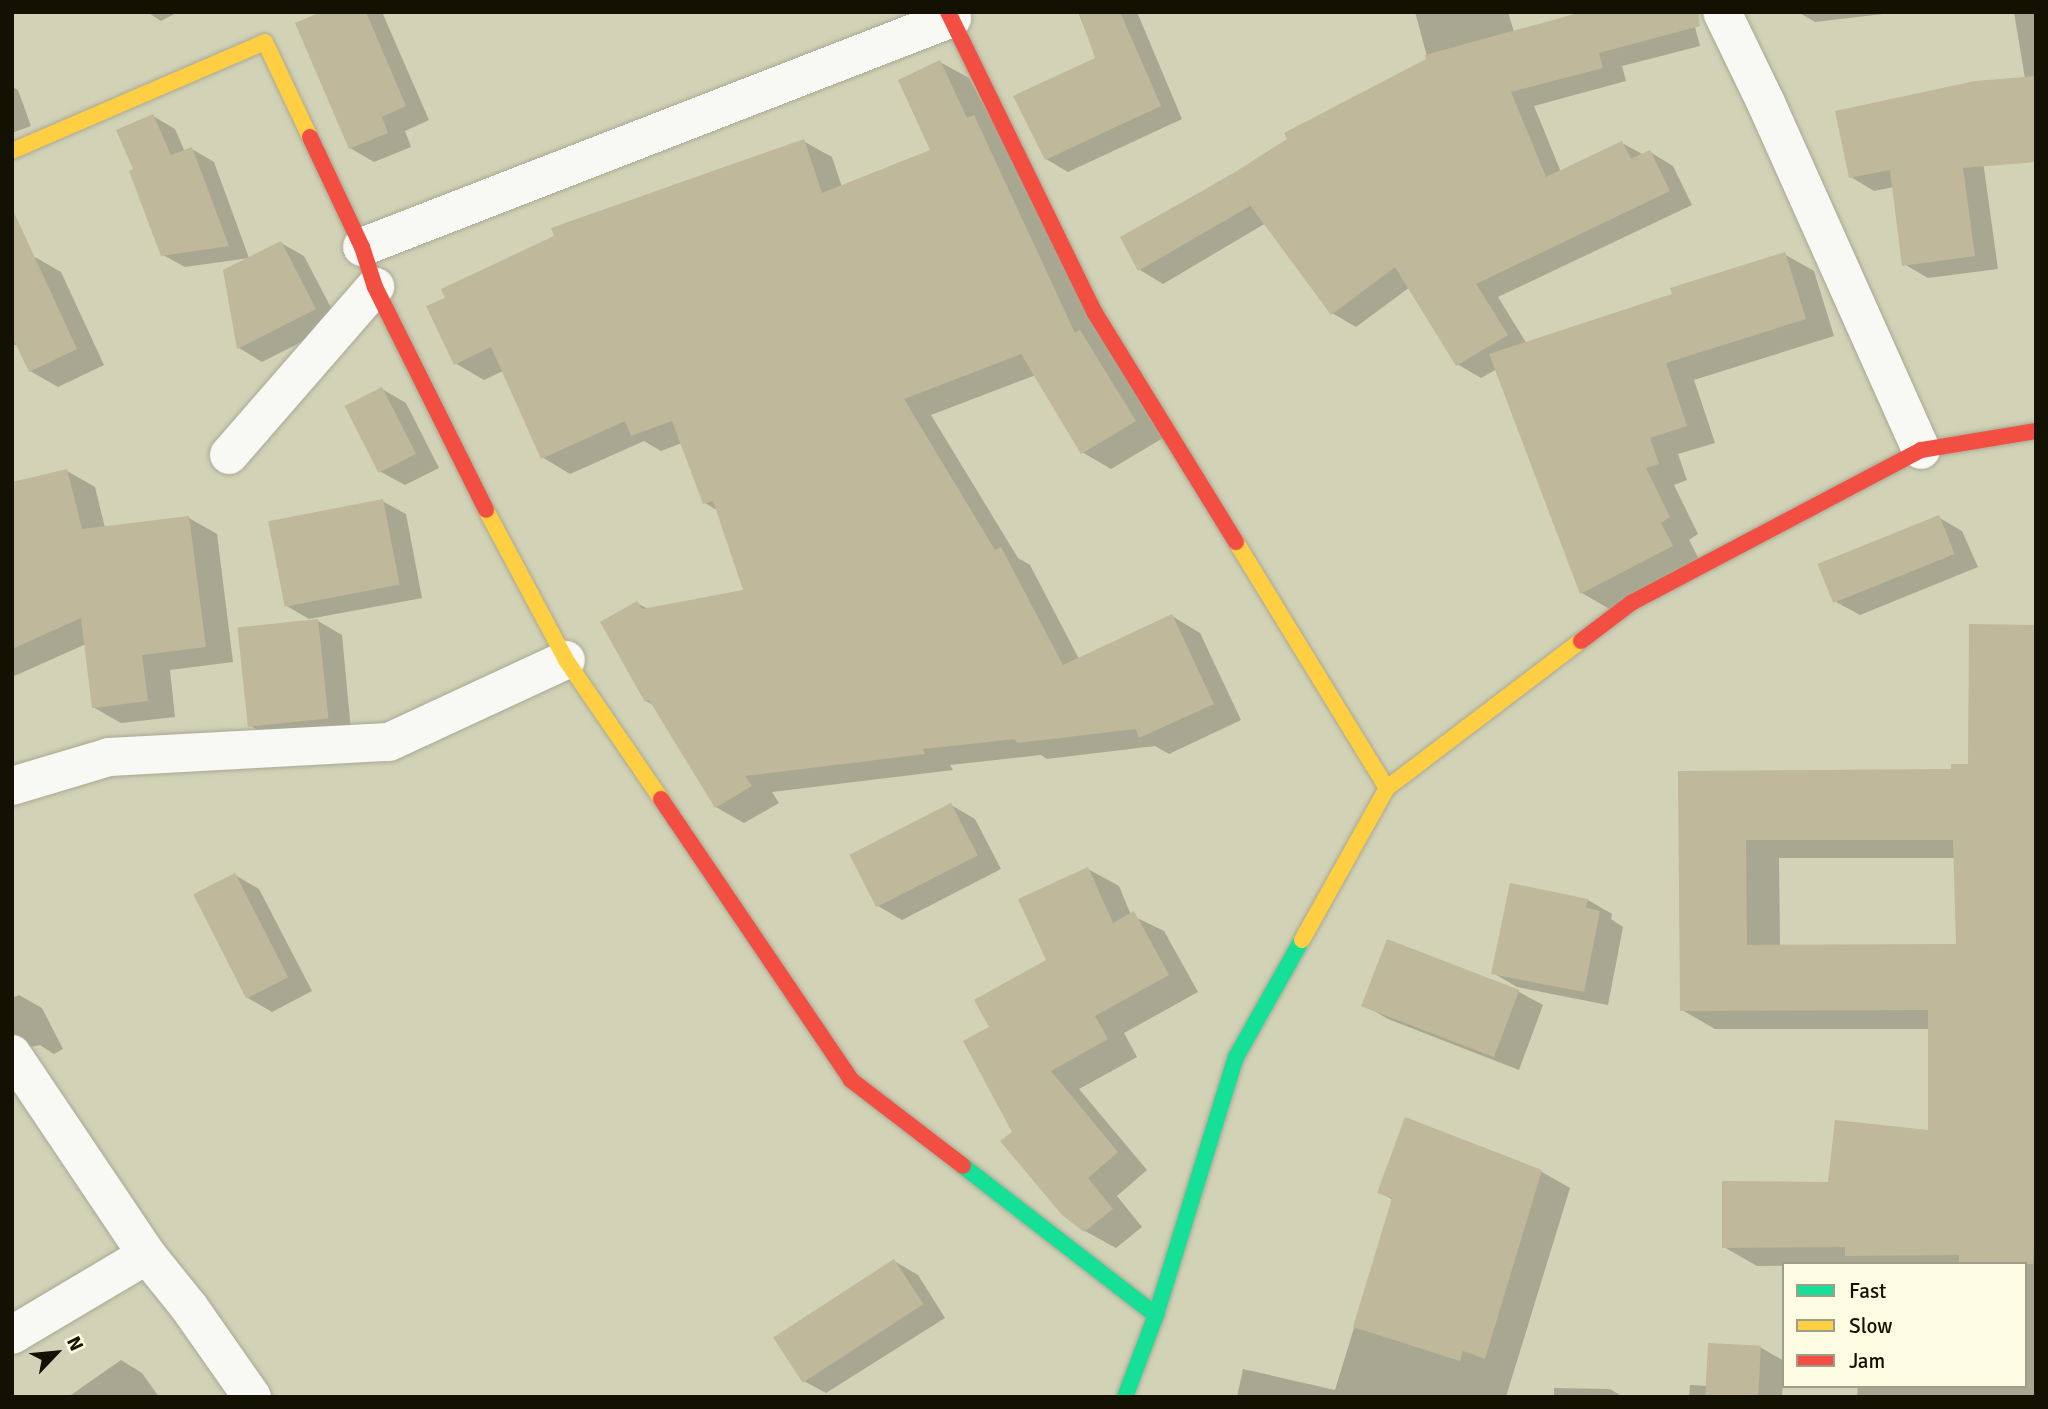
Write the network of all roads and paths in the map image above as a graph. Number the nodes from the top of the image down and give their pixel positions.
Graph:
1 (1722, 12) edge
2 (950, 15) edge
3 (12, 151) edge
4 (362, 247) junction
5 (375, 287) junction
6 (2036, 431) edge
7 (1921, 450) junction
8 (229, 455) dead end
9 (566, 660) junction
10 (12, 786) edge
11 (1387, 788) junction
12 (12, 1054) edge
13 (147, 1255) junction
14 (1156, 1315) junction
15 (12, 1335) edge
16 (251, 1397) edge
17 (1125, 1397) edge

1 - 7 street
2 - 4 street
2 - 11 street
3 - 4 street
4 - 5 street
5 - 8 street
5 - 9 street
6 - 7 street
7 - 11 street
9 - 10 street
9 - 14 street
11 - 14 street
12 - 13 street
13 - 15 street
13 - 16 street
14 - 17 street

